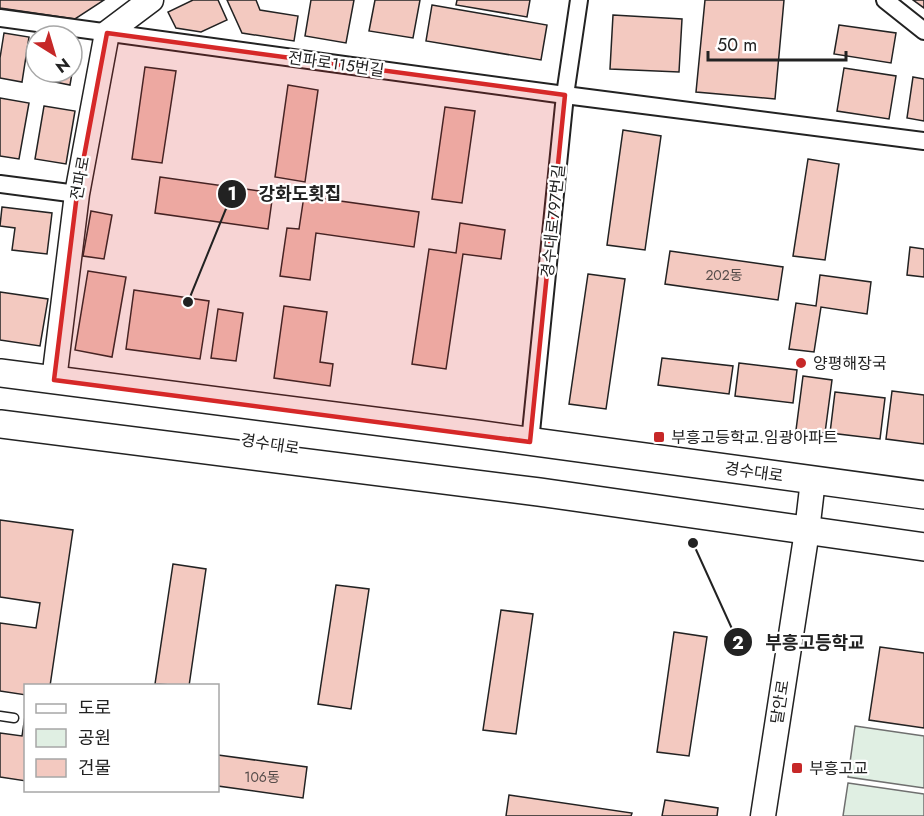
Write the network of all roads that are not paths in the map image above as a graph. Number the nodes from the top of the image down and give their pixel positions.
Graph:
1 (151, 0) edge
2 (579, 0) edge
3 (885, 0) edge
4 (0, 18) edge
5 (924, 31) edge
6 (107, 33) junction
7 (565, 95) junction
8 (924, 141) edge
9 (0, 184) edge
10 (77, 195) junction
11 (0, 373) edge
12 (54, 380) junction
13 (0, 389) edge
14 (0, 408) edge
15 (0, 424) edge
16 (476, 434) junction
17 (530, 442) junction
18 (813, 480) junction
19 (539, 492) junction
20 (924, 495) edge
21 (807, 531) junction
22 (924, 547) edge
23 (0, 716) edge
24 (14, 718) dead end
25 (763, 816) edge

1 - 6 street
2 - 7 street, 경수대로797번길
3 - 5 street
4 - 6 street, 전파로115번길
6 - 7 street, 전파로115번길
6 - 10 street, 전파로
7 - 8 street, 전파로115번길
7 - 17 street, 경수대로797번길
9 - 10 street
10 - 12 street, 전파로
11 - 12 main road, 경수대로
12 - 16 main road, 경수대로
13 - 16 main road, 경수대로
14 - 19 main road, 경수대로
15 - 19 main road, 경수대로
16 - 17 main road, 경수대로
17 - 18 main road, 경수대로
18 - 20 main road, 경수대로
18 - 21 street, 달안로
19 - 21 main road, 경수대로
21 - 22 main road, 경수대로
21 - 25 street, 달안로
23 - 24 lane

